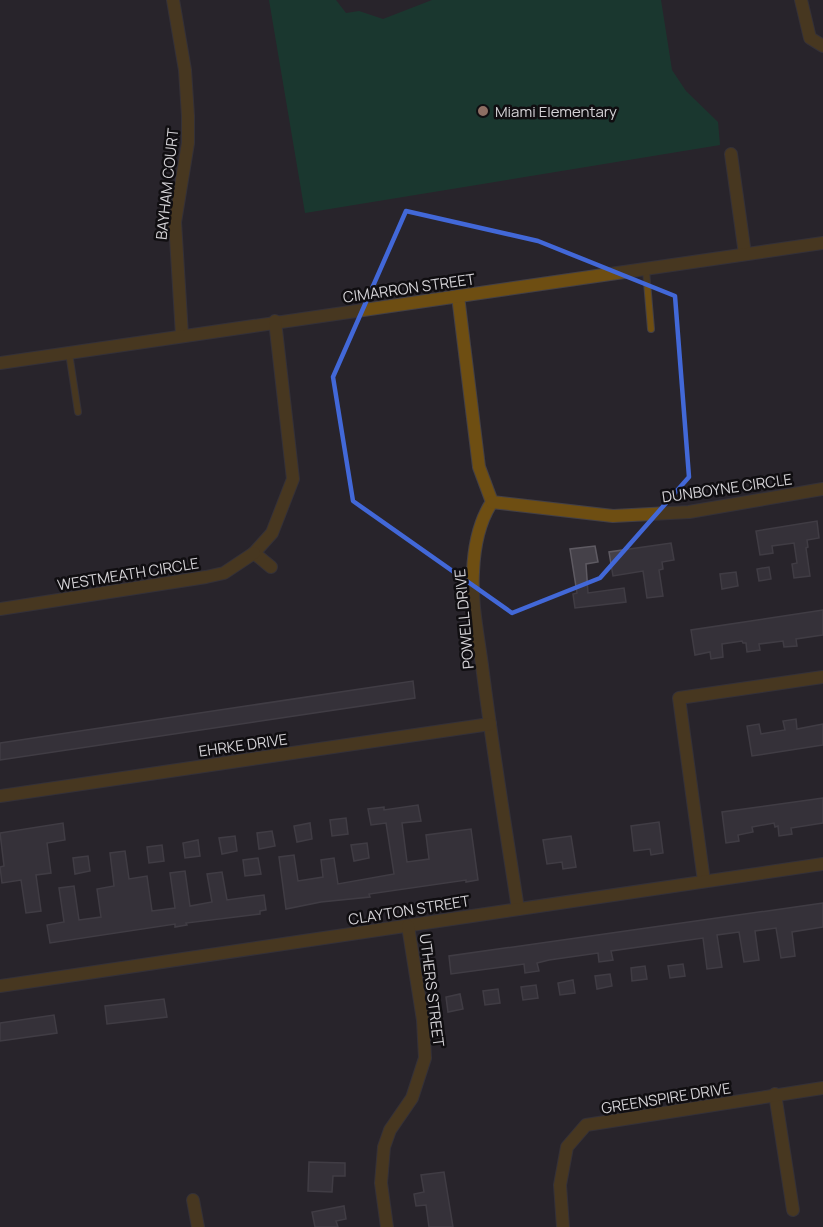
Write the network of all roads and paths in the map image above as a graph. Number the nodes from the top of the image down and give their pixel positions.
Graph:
1 (173, 0) edge
2 (801, 0) edge
3 (823, 46) edge
4 (731, 154) dead end
5 (823, 243) edge
6 (745, 254) junction
7 (646, 270) junction
8 (458, 296) junction
9 (275, 321) junction
10 (651, 329) dead end
11 (182, 335) junction
12 (69, 353) junction
13 (0, 363) edge
14 (78, 412) dead end
15 (823, 489) edge
16 (492, 502) junction
17 (254, 553) junction
18 (270, 567) dead end
19 (0, 609) edge
20 (823, 677) edge
21 (490, 724) junction
22 (0, 796) edge
23 (823, 864) edge
24 (704, 881) junction
25 (518, 909) junction
26 (408, 926) junction
27 (0, 986) edge
28 (823, 1088) edge
29 (775, 1095) junction
30 (193, 1200) dead end
31 (792, 1210) dead end
32 (198, 1227) edge
33 (387, 1227) edge
34 (563, 1227) edge

1 - 11 street, BAYHAM COURT
2 - 3 street
4 - 6 street
5 - 6 street, CIMARRON STREET
6 - 7 street, CIMARRON STREET
7 - 8 street, CIMARRON STREET
7 - 10 lane
8 - 9 street, CIMARRON STREET
8 - 16 street
9 - 11 street, CIMARRON STREET
9 - 17 street, WESTMEATH CIRCLE
11 - 12 street, CIMARRON STREET
12 - 13 street, CIMARRON STREET
12 - 14 lane
15 - 16 street, DUNBOYNE CIRCLE
16 - 21 street, POWELL DRIVE
17 - 18 street
17 - 19 street, WESTMEATH CIRCLE
20 - 24 street
21 - 22 street, EHRKE DRIVE
21 - 25 street, POWELL DRIVE
23 - 24 street, CLAYTON STREET
24 - 25 street, CLAYTON STREET
25 - 26 street, CLAYTON STREET
26 - 27 street, CLAYTON STREET
26 - 33 street, UTHERS STREET
28 - 29 street, GREENSPIRE DRIVE
29 - 31 street
29 - 34 street, GREENSPIRE DRIVE
30 - 32 street

